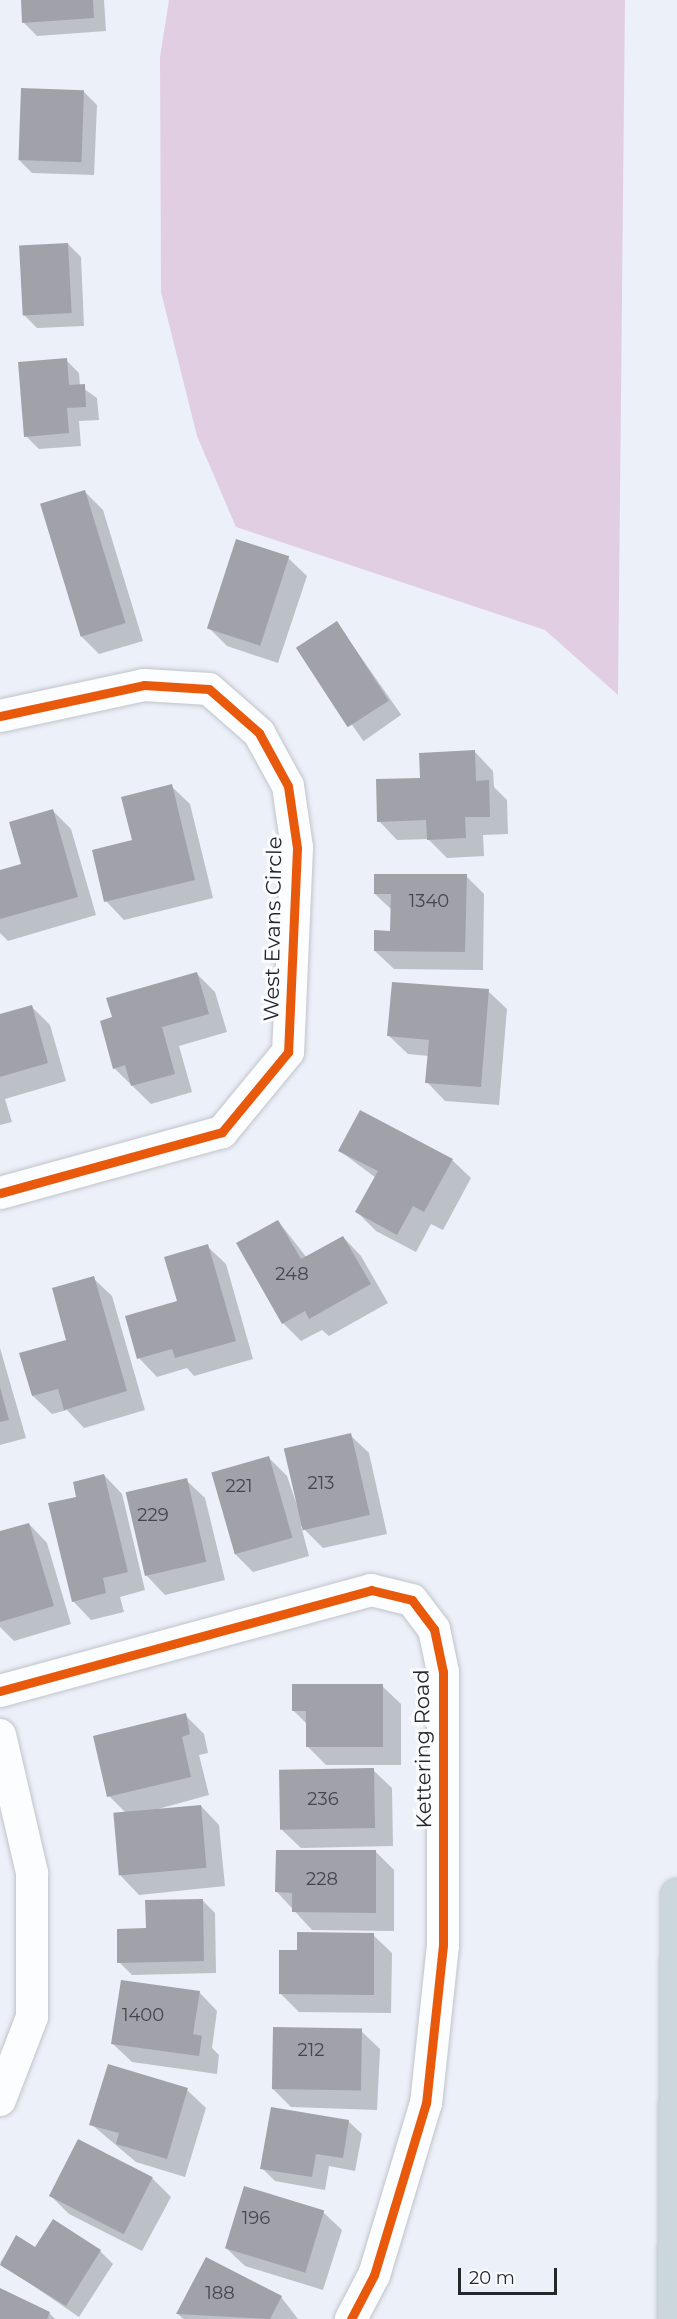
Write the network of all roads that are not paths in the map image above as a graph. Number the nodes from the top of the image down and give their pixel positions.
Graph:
1 (1, 711) edge
2 (0, 1193) edge
3 (0, 1691) edge
4 (0, 1735) edge
5 (677, 1895) edge
6 (0, 2100) edge
7 (351, 2319) edge
8 (674, 2319) edge

1 - 2 street, West Evans Circle
3 - 7 street, Kettering Road
4 - 6 street
5 - 8 highway

